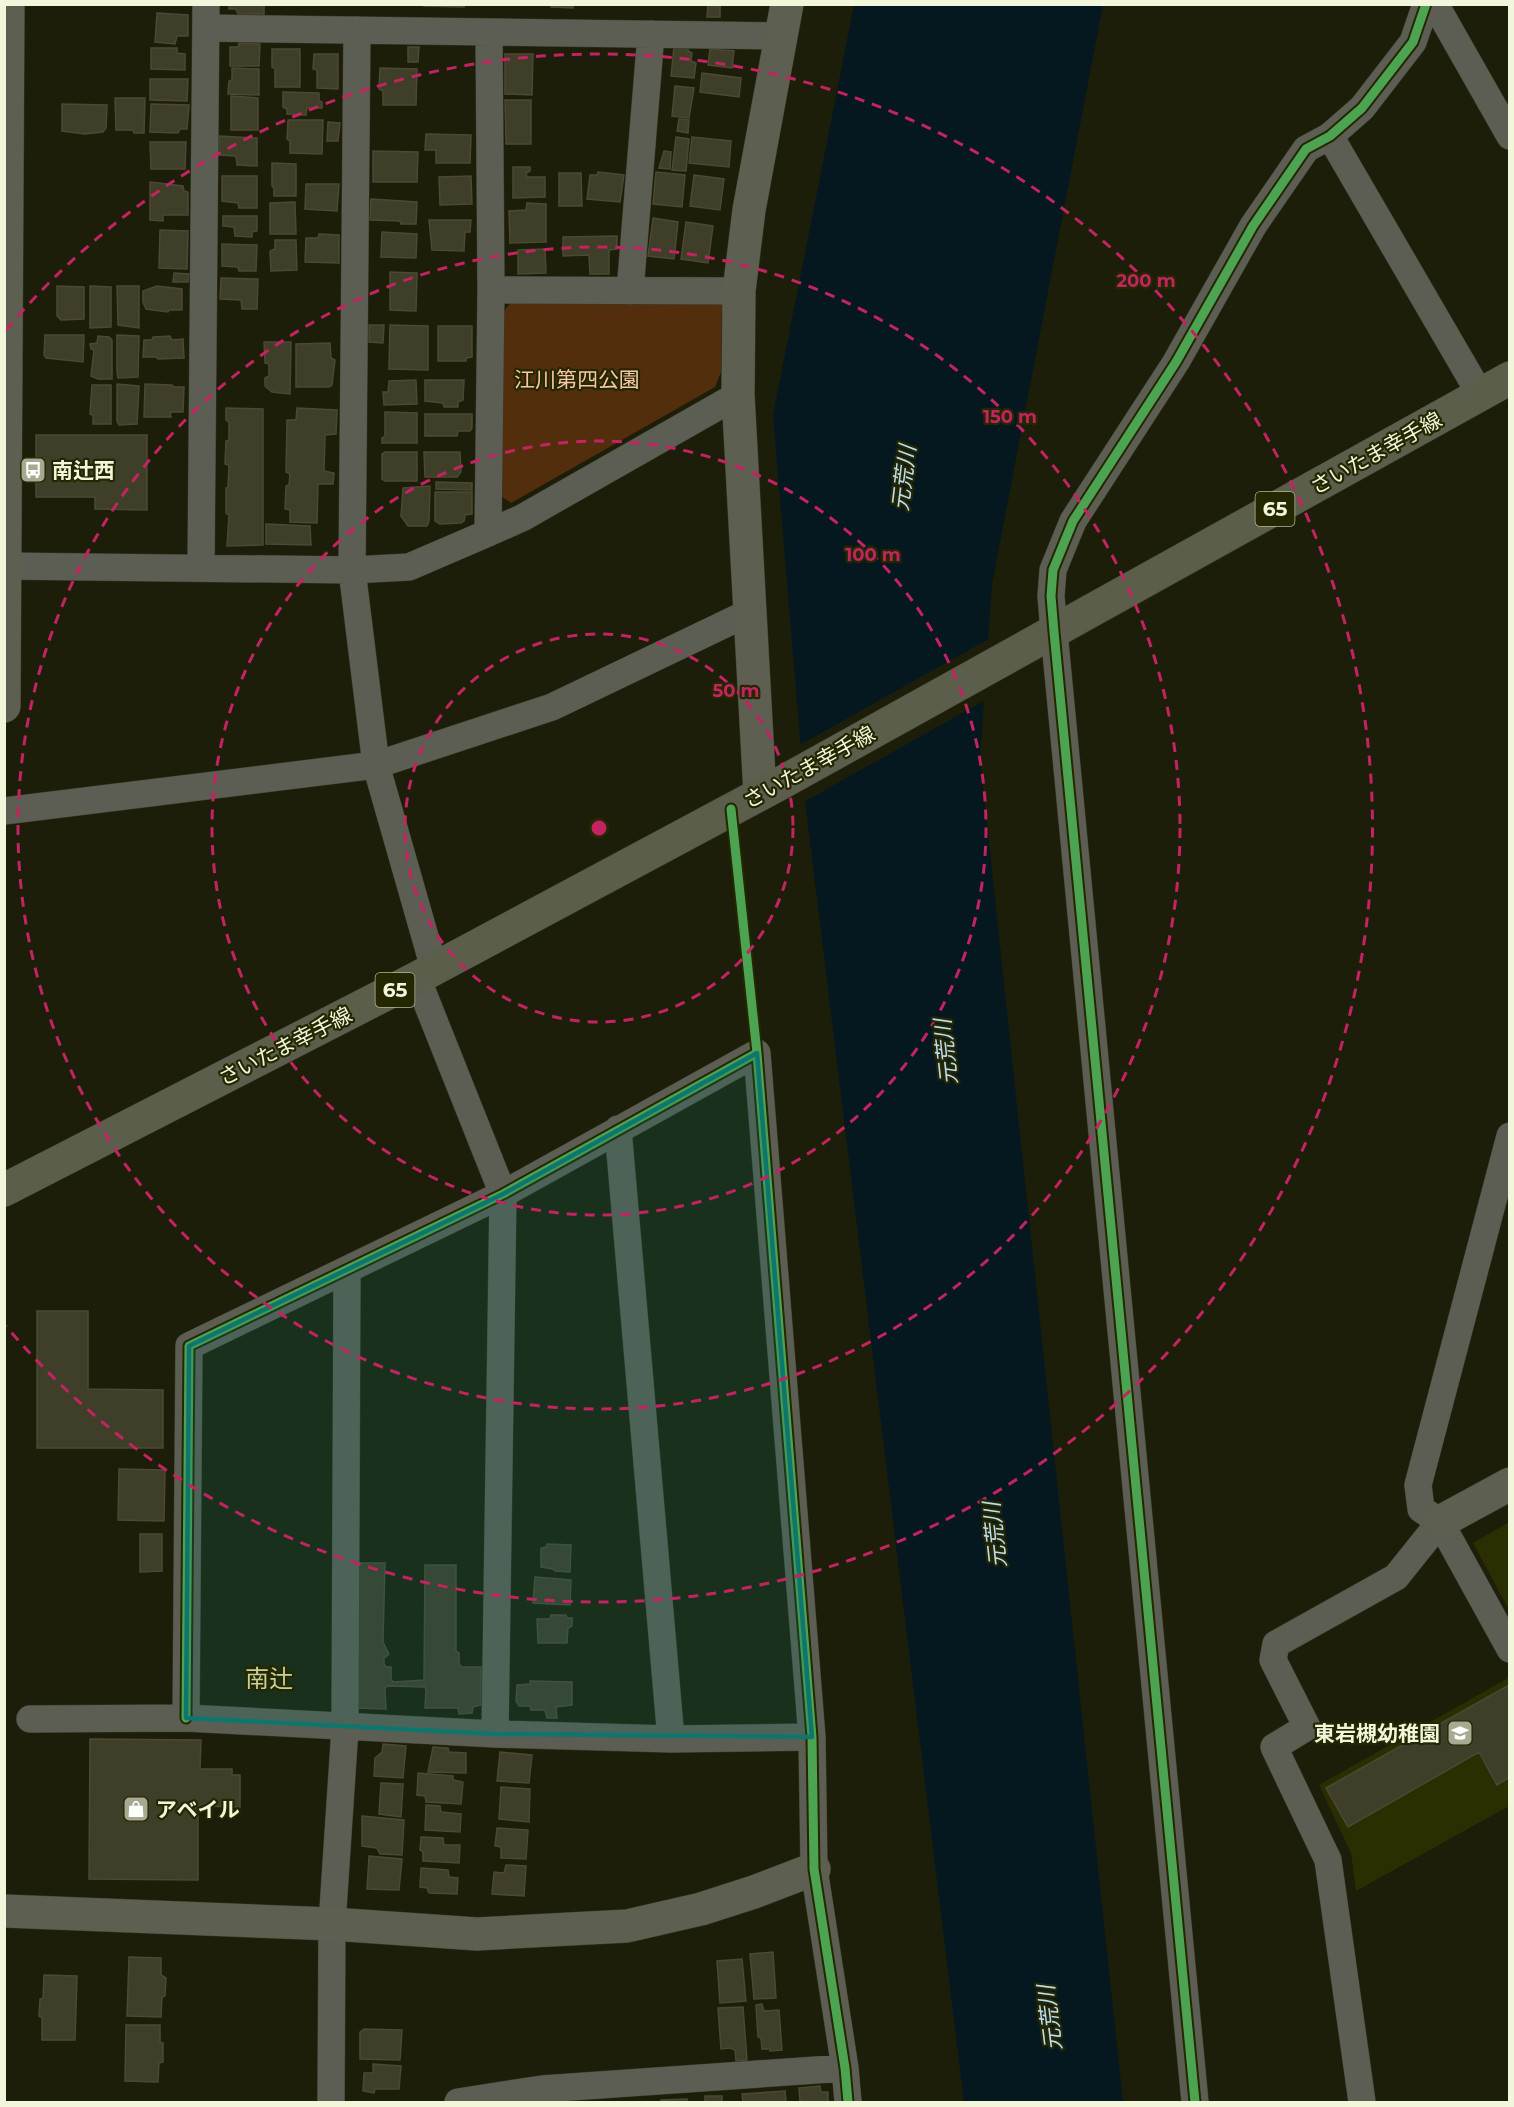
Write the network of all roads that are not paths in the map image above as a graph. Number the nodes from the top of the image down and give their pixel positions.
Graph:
1 (8, 4) edge
2 (787, 4) edge
3 (1426, 4) edge
4 (1435, 4) edge
5 (206, 16) edge
6 (357, 30) junction
7 (489, 32) junction
8 (651, 34) junction
9 (782, 36) junction
10 (1330, 136) junction
11 (1509, 136) edge
12 (491, 290) junction
13 (630, 291) junction
14 (739, 291) junction
15 (1509, 378) edge
16 (1480, 394) junction
17 (738, 396) junction
18 (488, 533) junction
19 (5, 566) edge
20 (201, 568) junction
21 (352, 570) junction
22 (748, 612) junction
23 (1047, 635) junction
24 (4, 706) edge
25 (376, 765) junction
26 (770, 788) junction
27 (4, 811) edge
28 (426, 973) junction
29 (618, 1129) junction
30 (1509, 1136) edge
31 (4, 1190) edge
32 (503, 1194) junction
33 (348, 1270) junction
34 (1509, 1484) edge
35 (1440, 1522) junction
36 (1509, 1649) edge
37 (186, 1718) junction
38 (30, 1719) dead end
39 (345, 1728) junction
40 (495, 1734) junction
41 (812, 1737) junction
42 (671, 1739) junction
43 (814, 1869) junction
44 (4, 1911) edge
45 (332, 1924) junction
46 (845, 2068) junction
47 (542, 2096) edge
48 (331, 2103) edge
49 (458, 2103) edge
50 (848, 2103) edge
51 (1195, 2103) edge
52 (1362, 2103) edge

1 - 19 street
2 - 9 street
3 - 10 street
4 - 11 street
5 - 6 street
5 - 20 street
6 - 7 street
6 - 21 street
7 - 8 street
7 - 12 street
8 - 9 street
8 - 13 street
9 - 14 street
10 - 16 street
10 - 23 street
12 - 13 street
12 - 18 street
13 - 14 street
14 - 17 street
15 - 16 main road, さいたま幸手線 / 65
16 - 23 main road, さいたま幸手線 / 65
17 - 18 street
17 - 22 street
18 - 21 street
19 - 20 street
19 - 24 street
20 - 21 street
21 - 25 street
22 - 25 street
22 - 26 street
23 - 26 main road, さいたま幸手線 / 65
23 - 51 street
25 - 27 street
25 - 28 street
26 - 28 main road, さいたま幸手線 / 65
28 - 31 main road, さいたま幸手線 / 65
28 - 32 street
29 - 32 street
29 - 41 street
29 - 42 street
30 - 35 street
32 - 33 street
32 - 40 street
33 - 37 street
33 - 39 street
34 - 35 street
35 - 36 street
35 - 52 street
37 - 38 street
37 - 39 street
39 - 40 street
39 - 45 street
40 - 42 street
41 - 42 street
41 - 43 street
43 - 45 street
43 - 46 street
44 - 45 street
45 - 48 street
46 - 47 street
46 - 50 street
47 - 49 street

